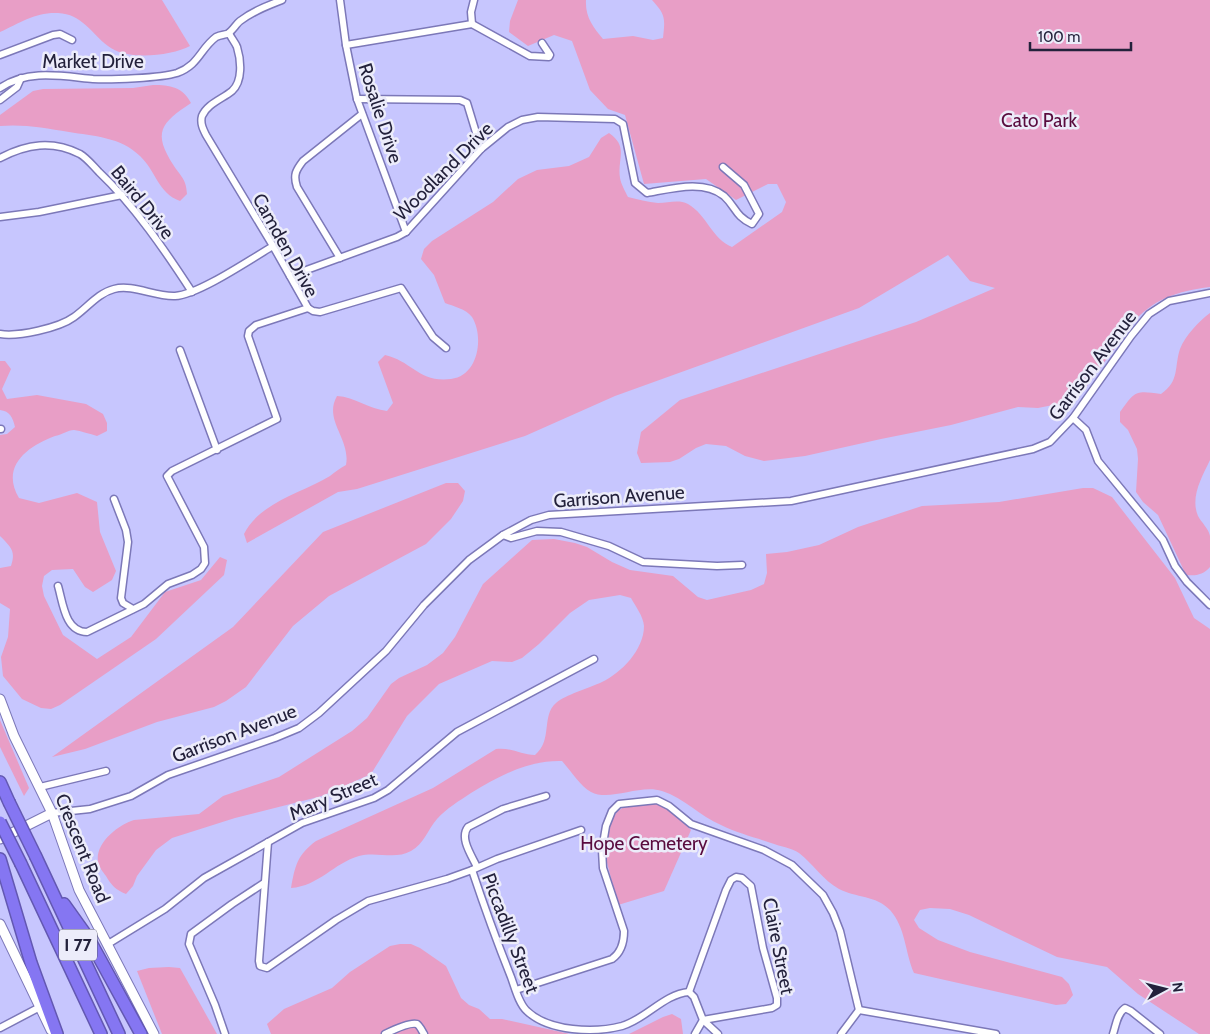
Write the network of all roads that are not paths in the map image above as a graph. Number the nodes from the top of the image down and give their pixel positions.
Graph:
1 (282, 0) edge
2 (340, 0) edge
3 (474, 0) edge
4 (472, 24) junction
5 (228, 34) junction
6 (72, 40) dead end
7 (542, 43) dead end
8 (346, 45) junction
9 (0, 54) edge
10 (21, 78) junction
11 (0, 88) edge
12 (357, 98) junction
13 (0, 100) edge
14 (362, 114) junction
15 (481, 149) junction
16 (0, 158) edge
17 (723, 167) dead end
18 (122, 195) junction
19 (0, 217) edge
20 (406, 232) junction
21 (273, 246) junction
22 (340, 258) junction
23 (290, 276) junction
24 (192, 292) junction
25 (1210, 293) edge
26 (308, 308) junction
27 (0, 334) edge
28 (446, 348) dead end
29 (180, 350) dead end
30 (1073, 418) junction
31 (217, 450) junction
32 (114, 499) dead end
33 (503, 535) junction
34 (742, 565) dead end
35 (58, 586) dead end
36 (1210, 605) edge
37 (132, 609) junction
38 (594, 659) dead end
39 (0, 699) edge
40 (106, 772) dead end
41 (0, 782) edge
42 (40, 787) junction
43 (546, 796) dead end
44 (52, 813) junction
45 (0, 822) edge
46 (581, 830) dead end
47 (0, 839) edge
48 (268, 842) junction
49 (2, 865) edge
50 (474, 869) junction
51 (47, 880) junction
52 (264, 883) junction
53 (0, 924) edge
54 (108, 944) junction
55 (516, 990) junction
56 (689, 992) junction
57 (40, 1006) junction
58 (859, 1010) junction
59 (703, 1020) junction
60 (0, 1028) edge
61 (53, 1034) edge
62 (57, 1034) edge
63 (101, 1034) edge
64 (119, 1034) edge
65 (141, 1034) edge
66 (154, 1034) edge
67 (225, 1034) edge
68 (385, 1034) edge
69 (424, 1034) edge
70 (695, 1034) edge
71 (718, 1034) edge
72 (842, 1034) edge
73 (996, 1034) edge
74 (1113, 1034) edge
75 (1160, 1034) edge

1 - 5 street, Market Drive
2 - 8 street, Rosalie Drive
3 - 4 street
4 - 7 street
4 - 8 street
5 - 10 street, Market Drive
5 - 21 street, Camden Drive
6 - 9 street
8 - 12 street, Rosalie Drive
10 - 11 street, Market Drive
10 - 13 street
12 - 14 street, Rosalie Drive
12 - 15 street
14 - 20 street, Rosalie Drive
14 - 22 street
15 - 17 street, Woodland Drive
15 - 20 street, Woodland Drive
16 - 18 street, Baird Drive
18 - 19 street
18 - 24 street, Baird Drive
20 - 22 street, Woodland Drive
21 - 23 street, Camden Drive
21 - 24 street
22 - 23 street, Woodland Drive
23 - 26 street, Camden Drive
24 - 27 street
25 - 30 street, Garrison Avenue
26 - 28 street
26 - 31 street, Camden Drive
29 - 31 street
30 - 33 street, Garrison Avenue
30 - 36 street
31 - 37 street, Camden Drive
32 - 37 street
33 - 34 street
33 - 44 street, Garrison Avenue
35 - 37 street, Camden Drive
38 - 48 street, Mary Street
39 - 42 street, Crescent Road
40 - 42 street
41 - 51 highway, I 77, bridge
42 - 44 street, Crescent Road
43 - 50 street
44 - 47 street
44 - 54 street, Crescent Road
45 - 63 highway, I 77, bridge
46 - 50 street
48 - 52 street, Piccadilly Street
48 - 54 street, Mary Street
49 - 62 highway
50 - 52 street, Piccadilly Street
50 - 55 street, Piccadilly Street
51 - 64 highway, I 77
51 - 65 highway
52 - 67 street
53 - 57 street
54 - 66 street, Crescent Road
55 - 56 street, Piccadilly Street
55 - 58 street
56 - 59 street
56 - 59 street, Claire Street
57 - 60 street
57 - 61 street
58 - 72 street
58 - 73 street
59 - 70 street
59 - 71 street
68 - 69 street
74 - 75 street

